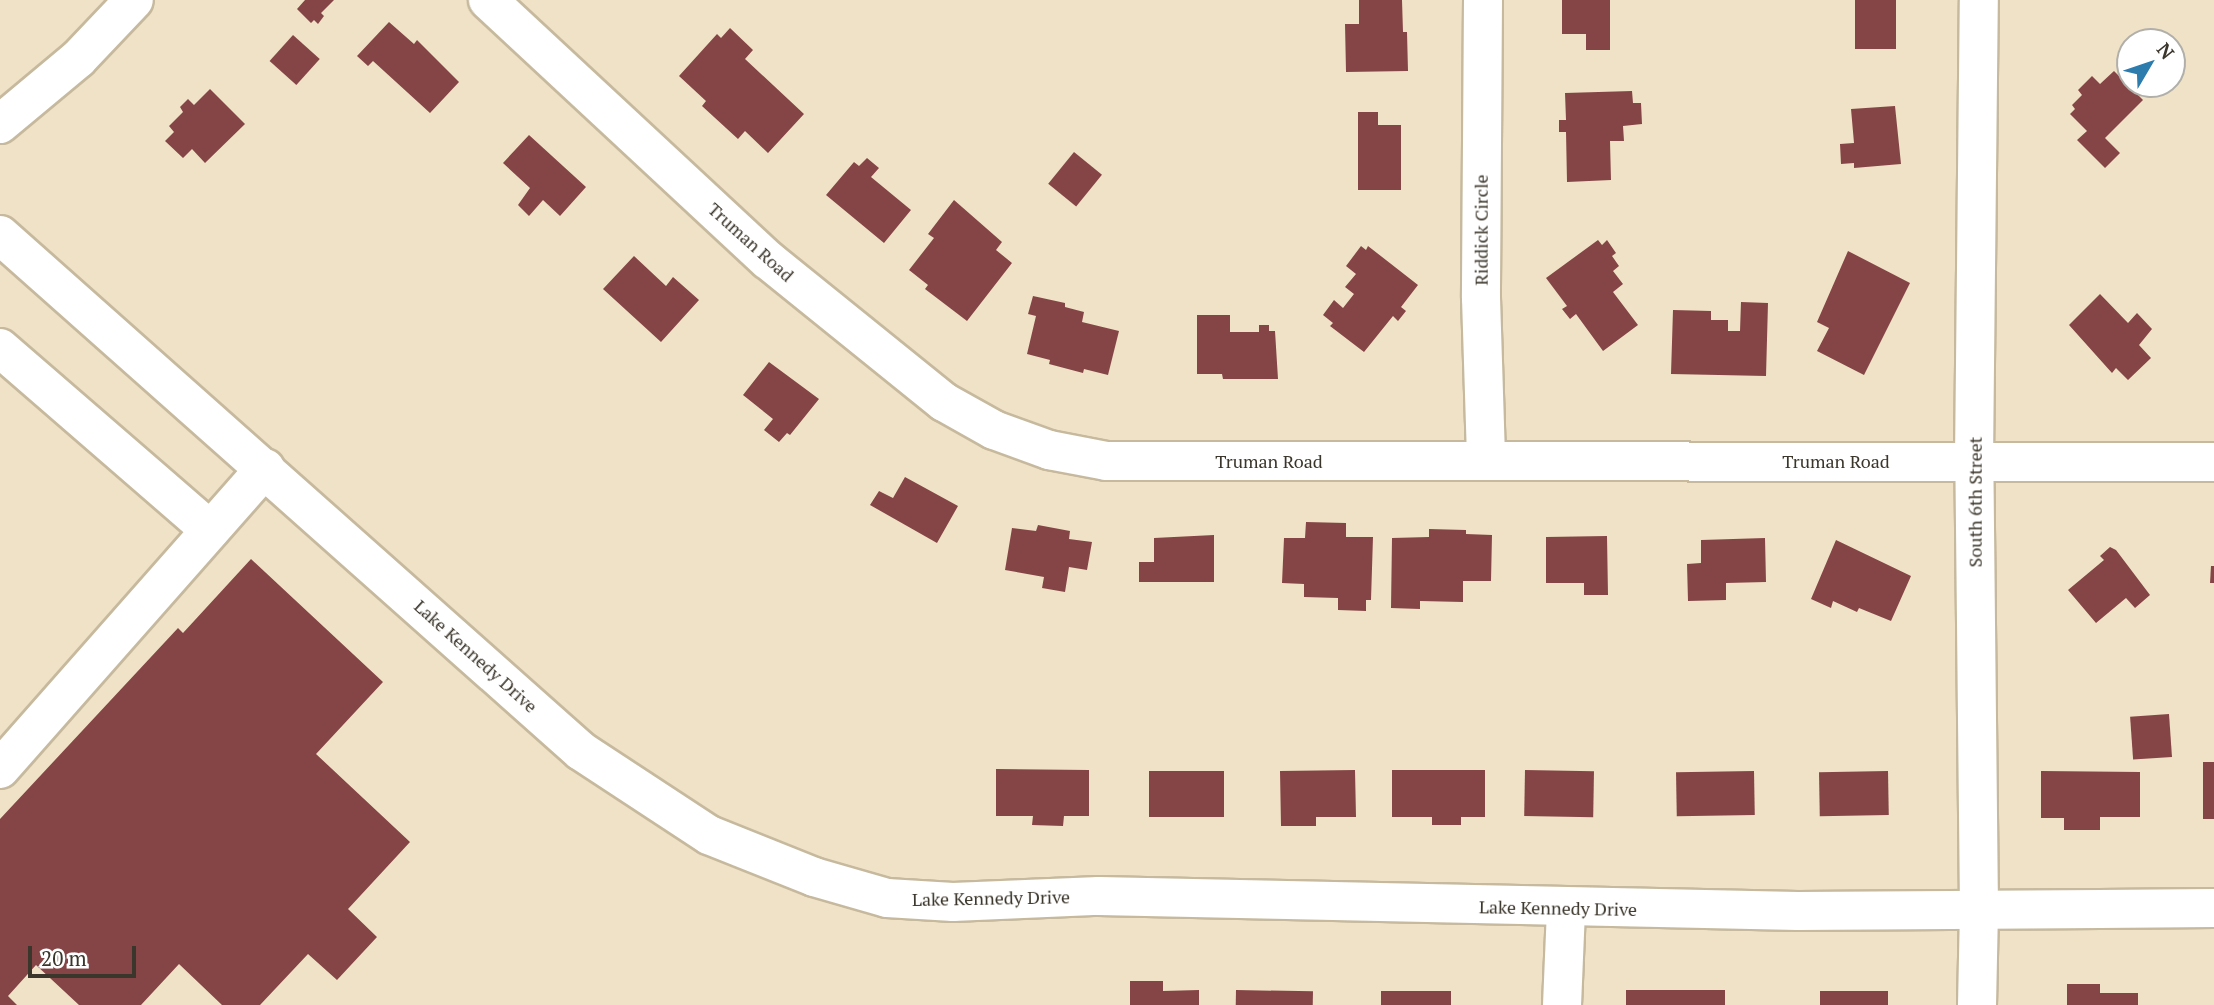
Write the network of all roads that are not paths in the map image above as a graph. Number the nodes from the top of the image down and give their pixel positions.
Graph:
1 (134, 0) edge
2 (488, 0) edge
3 (1483, 0) edge
4 (1979, 0) edge
5 (0, 124) edge
6 (0, 235) edge
7 (0, 348) edge
8 (1974, 460) junction
9 (1486, 461) junction
10 (2214, 462) edge
11 (265, 468) junction
12 (211, 530) junction
13 (0, 769) edge
14 (1566, 908) junction
15 (2214, 908) edge
16 (1979, 909) junction
17 (1562, 1005) edge
18 (1977, 1005) edge

1 - 5 street
2 - 9 street, Truman Road
3 - 9 street, Riddick Circle
4 - 8 street, South 6th Street
6 - 11 street, Lake Kennedy Drive
7 - 12 street
8 - 9 street, Truman Road
8 - 10 street, Truman Road
8 - 16 street, South 6th Street
11 - 12 street
11 - 14 street, Lake Kennedy Drive
12 - 13 street
14 - 16 street, Lake Kennedy Drive
14 - 17 street
15 - 16 street, Lake Kennedy Drive
16 - 18 street, South 6th Street

